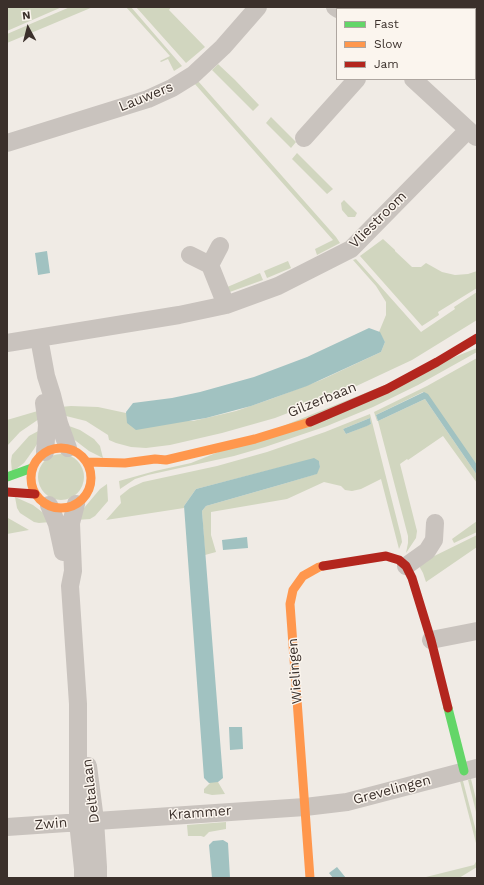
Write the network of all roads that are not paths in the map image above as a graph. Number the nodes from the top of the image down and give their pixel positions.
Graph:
1 (258, 7) edge
2 (356, 80) edge
3 (414, 80) edge
4 (473, 134) edge
5 (304, 138) dead end
6 (7, 143) edge
7 (220, 246) dead end
8 (190, 255) dead end
9 (210, 265) junction
10 (226, 305) junction
11 (39, 338) junction
12 (477, 338) edge
13 (7, 343) edge
14 (46, 376) junction
15 (68, 448) junction
16 (45, 452) junction
17 (166, 460) junction
18 (87, 462) junction
19 (32, 468) junction
20 (142, 470) dead end
21 (7, 477) edge
22 (103, 481) dead end
23 (91, 484) junction
24 (7, 492) edge
25 (35, 494) junction
26 (76, 504) junction
27 (49, 505) junction
28 (435, 523) dead end
29 (406, 566) junction
30 (70, 586) junction
31 (477, 631) edge
32 (430, 640) junction
33 (470, 769) edge
34 (305, 807) junction
35 (86, 821) junction
36 (7, 827) edge
37 (83, 878) edge
38 (98, 878) edge
39 (310, 878) edge

1 - 6 street, Lauwers
2 - 5 street
3 - 4 street
4 - 10 street, Vliestroom
7 - 9 street
8 - 9 street
9 - 10 street
10 - 11 street, Vliestroom
11 - 13 street
11 - 14 street
12 - 17 street, Gilzerbaan
14 - 15 street
14 - 16 street
15 - 16 street
15 - 18 street
16 - 19 street
17 - 18 street, Gilzerbaan
17 - 20 street, Gilzerbaan
18 - 23 street
19 - 21 street
19 - 25 street
22 - 23 street
23 - 26 street
24 - 25 street
25 - 27 street
26 - 27 street
26 - 30 street, Deltalaan
27 - 30 street, Deltalaan
28 - 29 street
29 - 32 street
29 - 34 street, Wielingen
30 - 35 street, Deltalaan
31 - 32 street
32 - 33 street
33 - 34 street, Grevelingen
34 - 35 street, Krammer
34 - 39 street, Wielingen
35 - 36 street, Zwin
35 - 37 street, Deltalaan
35 - 38 street, Deltalaan

